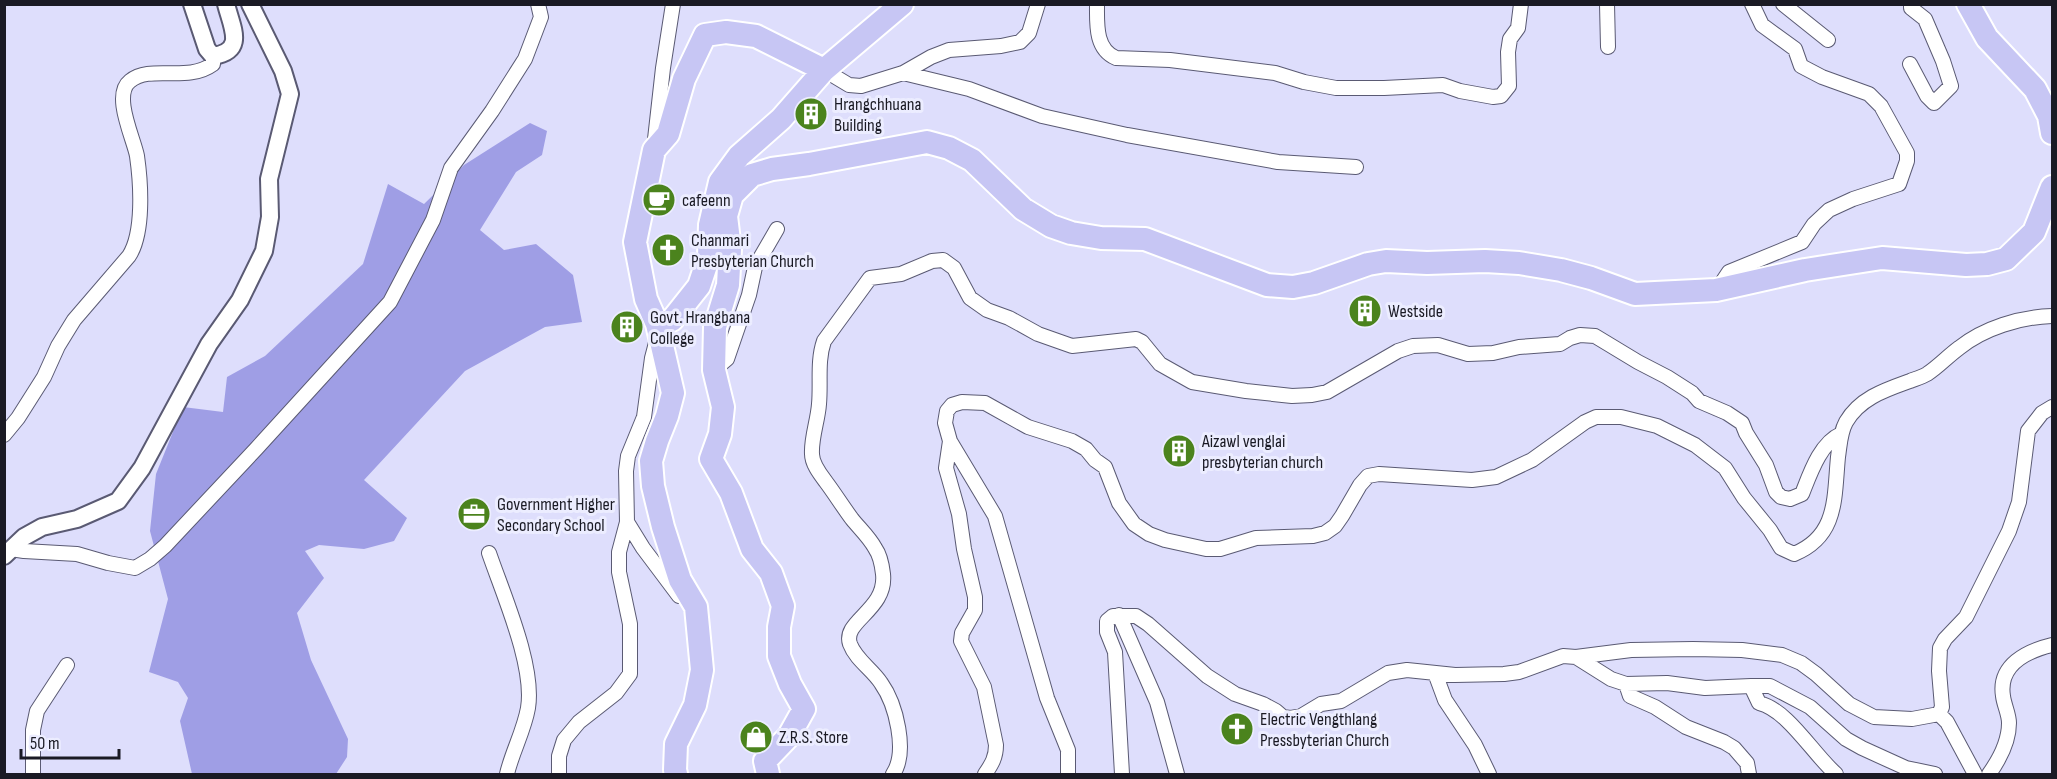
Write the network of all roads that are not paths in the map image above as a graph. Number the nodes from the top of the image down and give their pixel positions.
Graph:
1 (192, 4) edge
2 (226, 4) edge
3 (250, 4) edge
4 (538, 4) edge
5 (674, 4) edge
6 (902, 4) edge
7 (1038, 4) edge
8 (1097, 4) edge
9 (1521, 4) edge
10 (1607, 4) edge
11 (1752, 4) edge
12 (1783, 4) edge
13 (1911, 4) edge
14 (1968, 4) edge
15 (1828, 40) dead end
16 (1608, 47) dead end
17 (213, 56) junction
18 (1910, 64) dead end
19 (824, 70) junction
20 (903, 73) junction
21 (2052, 133) edge
22 (654, 150) junction
23 (1356, 167) dead end
24 (2052, 187) edge
25 (777, 229) dead end
26 (1716, 290) junction
27 (2052, 316) edge
28 (658, 328) junction
29 (714, 370) junction
30 (2052, 407) edge
31 (1840, 434) junction
32 (4, 435) edge
33 (950, 441) junction
34 (627, 522) junction
35 (8, 553) edge
36 (489, 553) dead end
37 (692, 600) junction
38 (1119, 615) junction
39 (2052, 645) edge
40 (1576, 657) junction
41 (67, 665) dead end
42 (1434, 673) junction
43 (1626, 684) junction
44 (1751, 686) junction
45 (1940, 714) junction
46 (33, 774) edge
47 (507, 774) edge
48 (559, 774) edge
49 (676, 774) edge
50 (768, 774) edge
51 (893, 774) edge
52 (985, 774) edge
53 (1068, 774) edge
54 (1122, 774) edge
55 (1177, 774) edge
56 (1489, 774) edge
57 (1749, 774) edge
58 (1836, 774) edge
59 (1935, 774) edge
60 (1975, 774) edge
61 (1989, 774) edge

1 - 17 street
2 - 17 street
3 - 35 street
4 - 35 street
5 - 22 street
6 - 19 main road
7 - 20 street
8 - 9 street
10 - 16 street
11 - 26 street
12 - 15 street
13 - 18 street
14 - 21 main road
17 - 32 street
19 - 20 street
19 - 22 main road
19 - 28 main road
20 - 23 street
22 - 28 main road
24 - 26 main road
25 - 29 street
26 - 29 main road
27 - 31 street
28 - 34 street
28 - 37 main road
29 - 50 main road
30 - 45 street
31 - 33 street
31 - 51 street
33 - 52 street
33 - 53 street
34 - 37 street
34 - 48 street
36 - 47 street
37 - 49 main road
38 - 42 street
38 - 54 street
38 - 55 street
39 - 61 street
40 - 42 street
40 - 43 street
40 - 45 street
41 - 46 street
42 - 56 street
43 - 44 street
43 - 57 street
44 - 58 street
44 - 59 street
45 - 60 street

